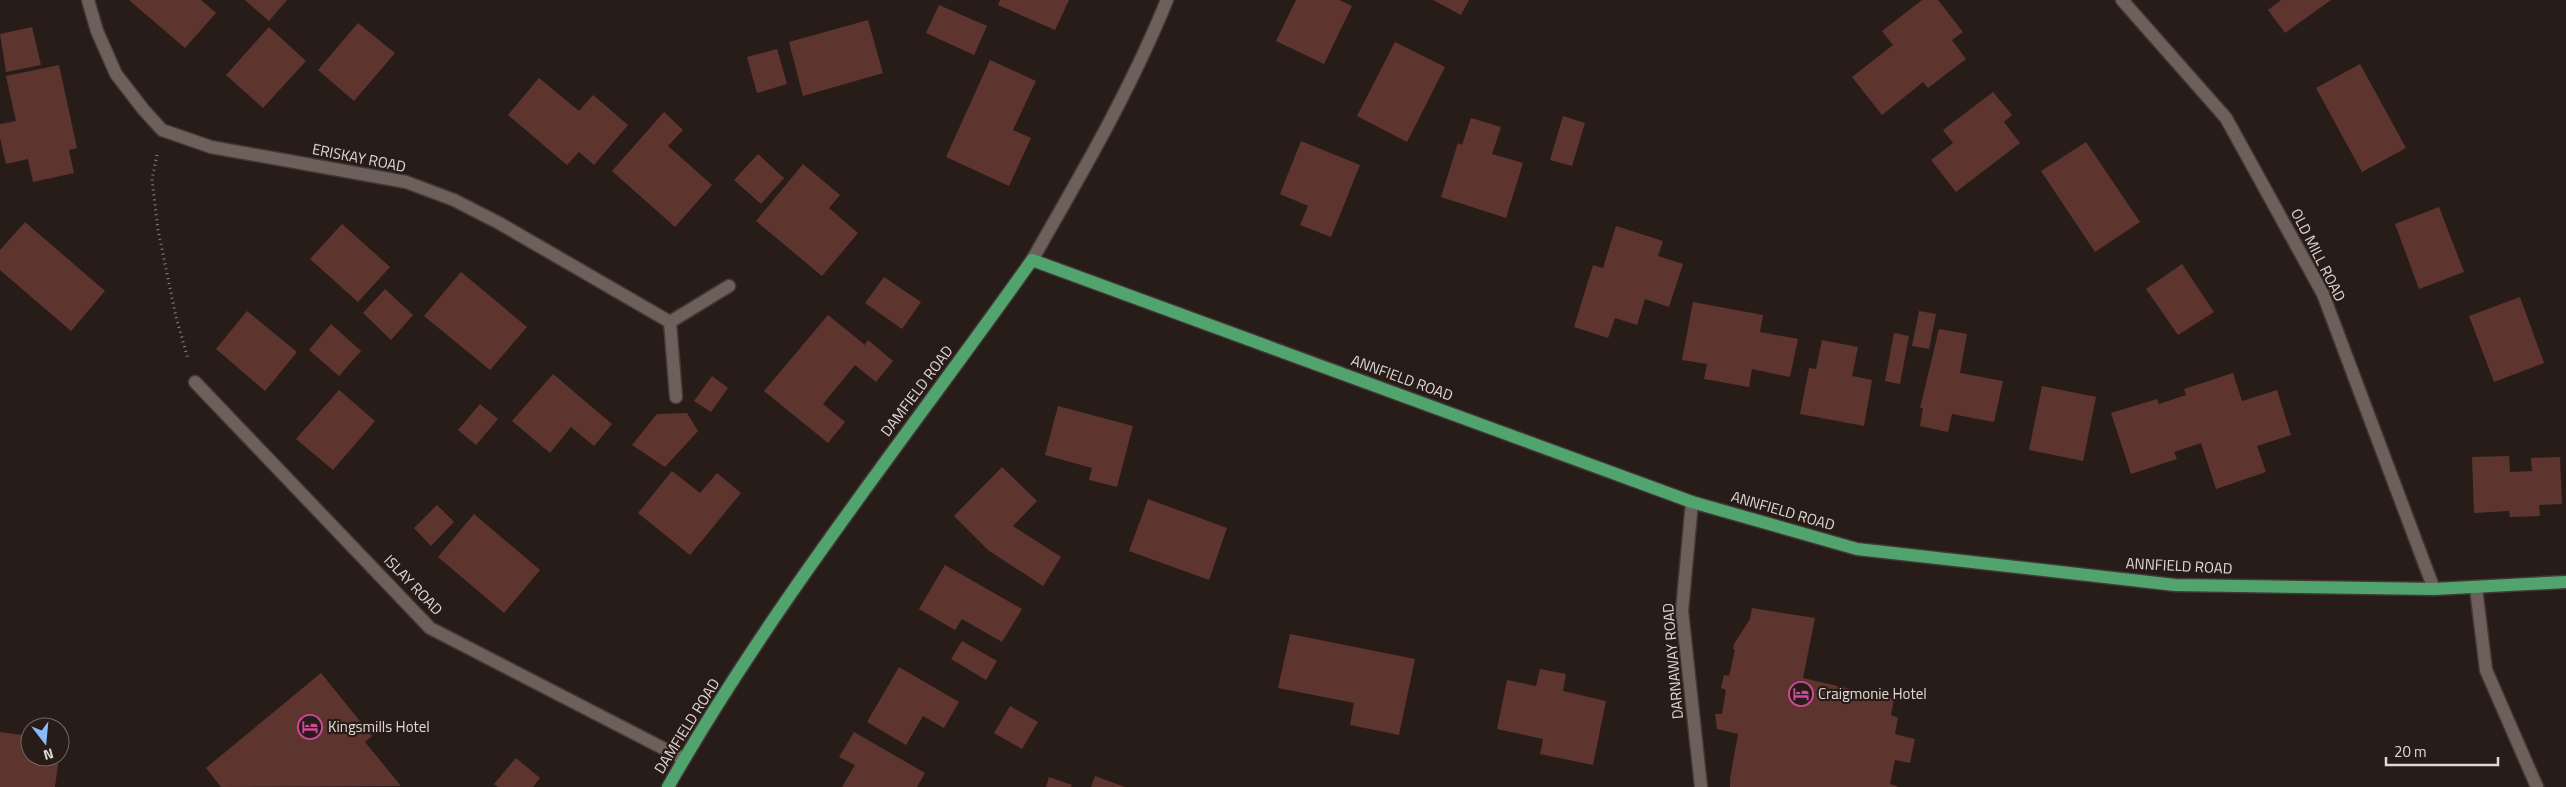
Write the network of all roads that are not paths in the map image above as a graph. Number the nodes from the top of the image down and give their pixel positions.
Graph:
1 (88, 0) edge
2 (1167, 0) edge
3 (2122, 0) edge
4 (1032, 260) junction
5 (729, 286) dead end
6 (670, 322) junction
7 (195, 382) road end
8 (676, 397) dead end
9 (1692, 502) junction
10 (2566, 582) edge
11 (2476, 588) junction
12 (2434, 589) junction
13 (684, 759) junction
14 (668, 787) edge
15 (1701, 787) edge
16 (2537, 787) edge

1 - 6 street, ERISKAY ROAD
2 - 4 street, DAMFIELD ROAD
3 - 12 street, OLD MILL ROAD
4 - 9 main road, ANNFIELD ROAD
4 - 13 main road, DAMFIELD ROAD
5 - 6 street
6 - 8 street
7 - 13 street, ISLAY ROAD
9 - 12 main road, ANNFIELD ROAD
9 - 15 street, DARNAWAY ROAD
10 - 11 main road, ANNFIELD ROAD
11 - 12 main road, ANNFIELD ROAD
11 - 16 street
13 - 14 main road, DAMFIELD ROAD

